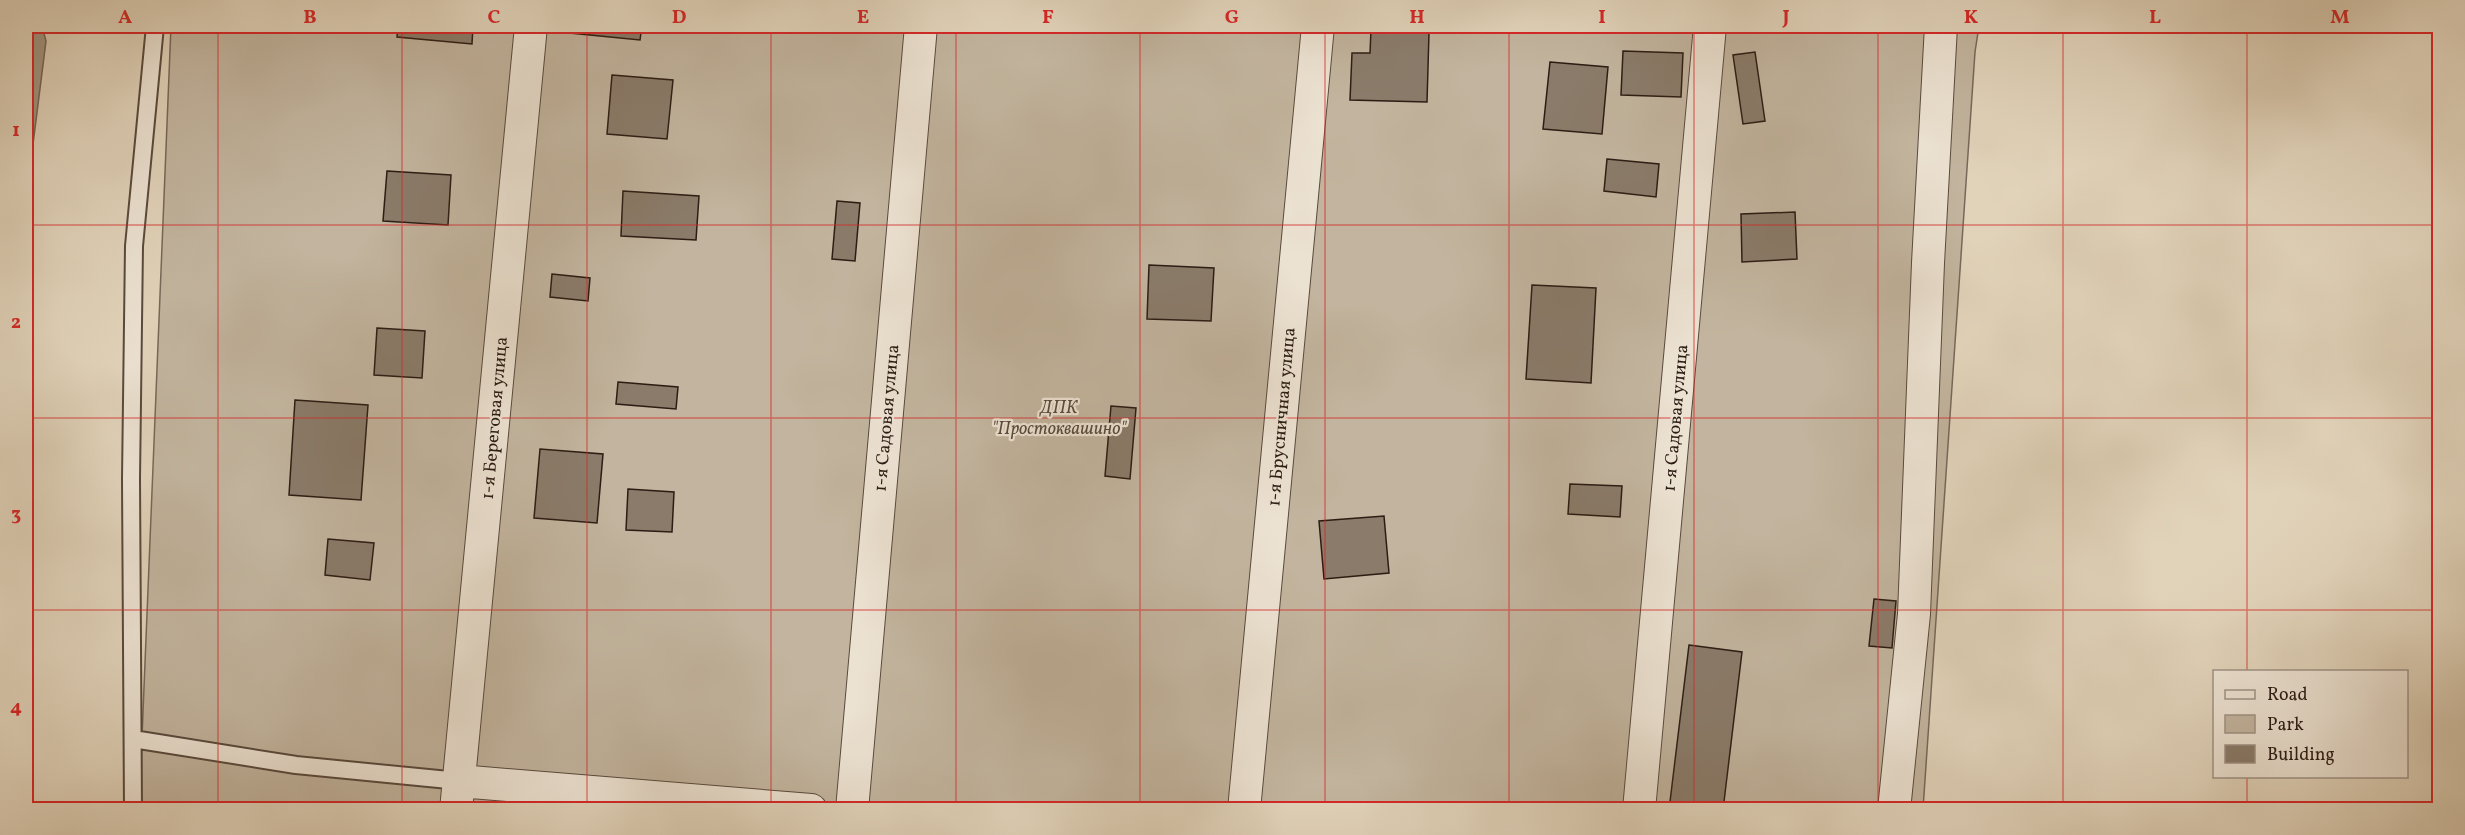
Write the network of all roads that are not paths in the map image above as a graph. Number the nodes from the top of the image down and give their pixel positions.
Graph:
1 (154, 26) edge
2 (531, 26) edge
3 (921, 26) edge
4 (1318, 26) edge
5 (1710, 26) edge
6 (1941, 26) edge
7 (133, 739) junction
8 (458, 795) edge
9 (133, 810) edge
10 (811, 810) edge
11 (852, 810) edge
12 (1244, 810) edge
13 (1639, 810) edge
14 (1894, 810) edge

1 - 7 lane
2 - 8 street, 1-я Береговая улица
3 - 11 street, 1-я Садовая улица
4 - 12 street, 1-я Брусничная улица
5 - 13 street, 1-я Садовая улица
6 - 14 street
7 - 8 lane
7 - 9 lane
8 - 10 street

